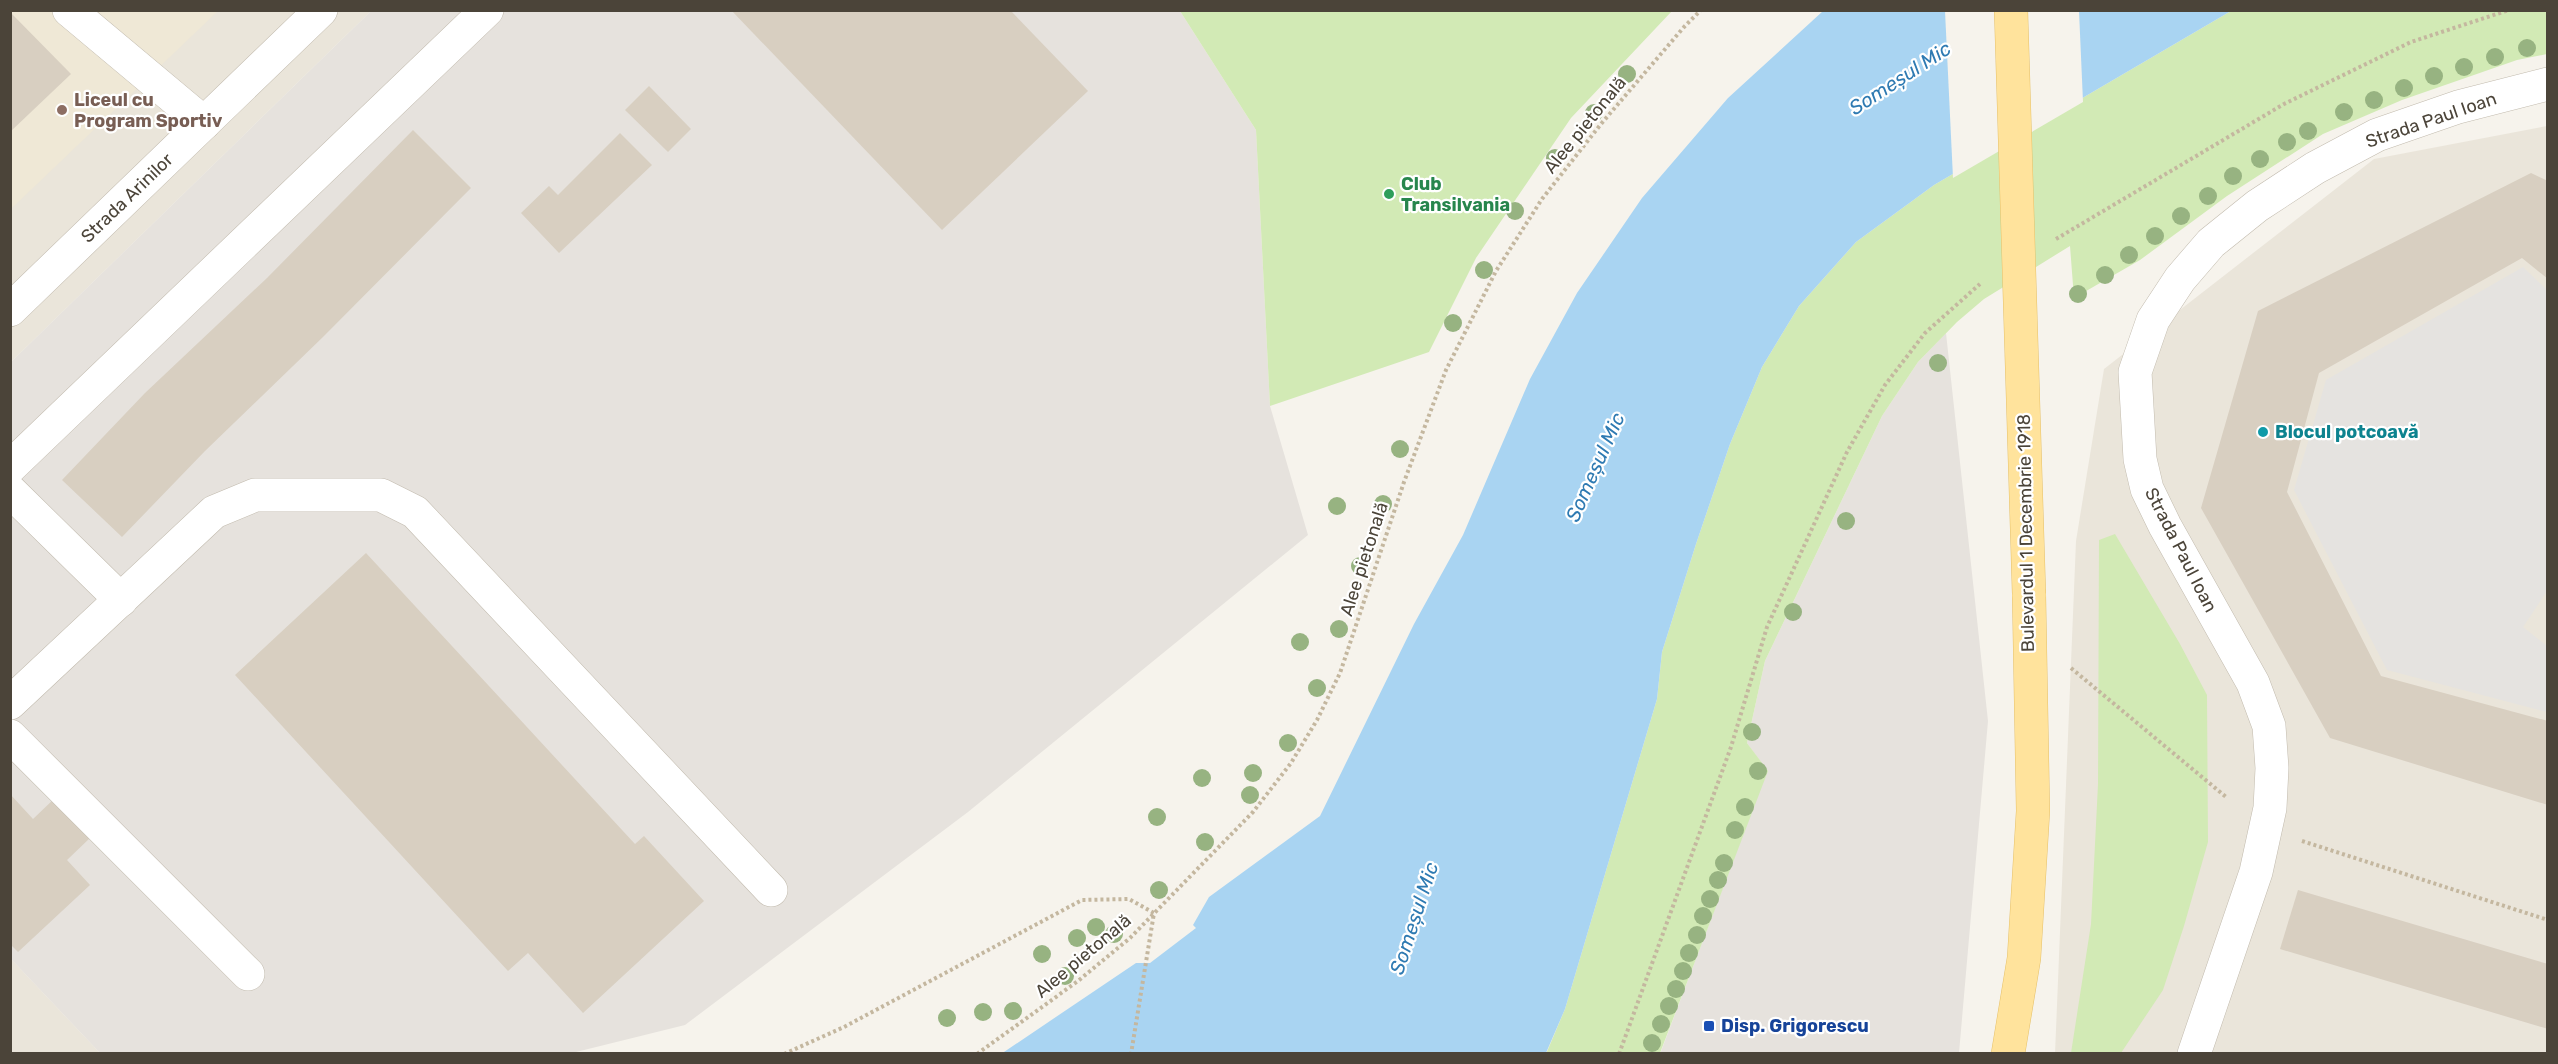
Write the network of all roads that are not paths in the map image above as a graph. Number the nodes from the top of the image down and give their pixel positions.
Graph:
1 (69, 10) edge
2 (321, 10) edge
3 (487, 10) edge
4 (2011, 10) edge
5 (2547, 84) edge
6 (204, 123) junction
7 (10, 310) edge
8 (10, 467) edge
9 (10, 492) edge
10 (121, 600) junction
11 (10, 703) edge
12 (10, 736) edge
13 (771, 890) dead end
14 (248, 974) dead end
15 (2008, 1053) edge
16 (2194, 1053) edge

1 - 6 street
2 - 6 street, Strada Arinilor
3 - 8 street
4 - 15 main road, Bulevardul 1 Decembrie 1918, bridge
5 - 16 street, Strada Paul Ioan
6 - 7 street, Strada Arinilor
9 - 10 street
10 - 11 street
10 - 13 street
12 - 14 street

